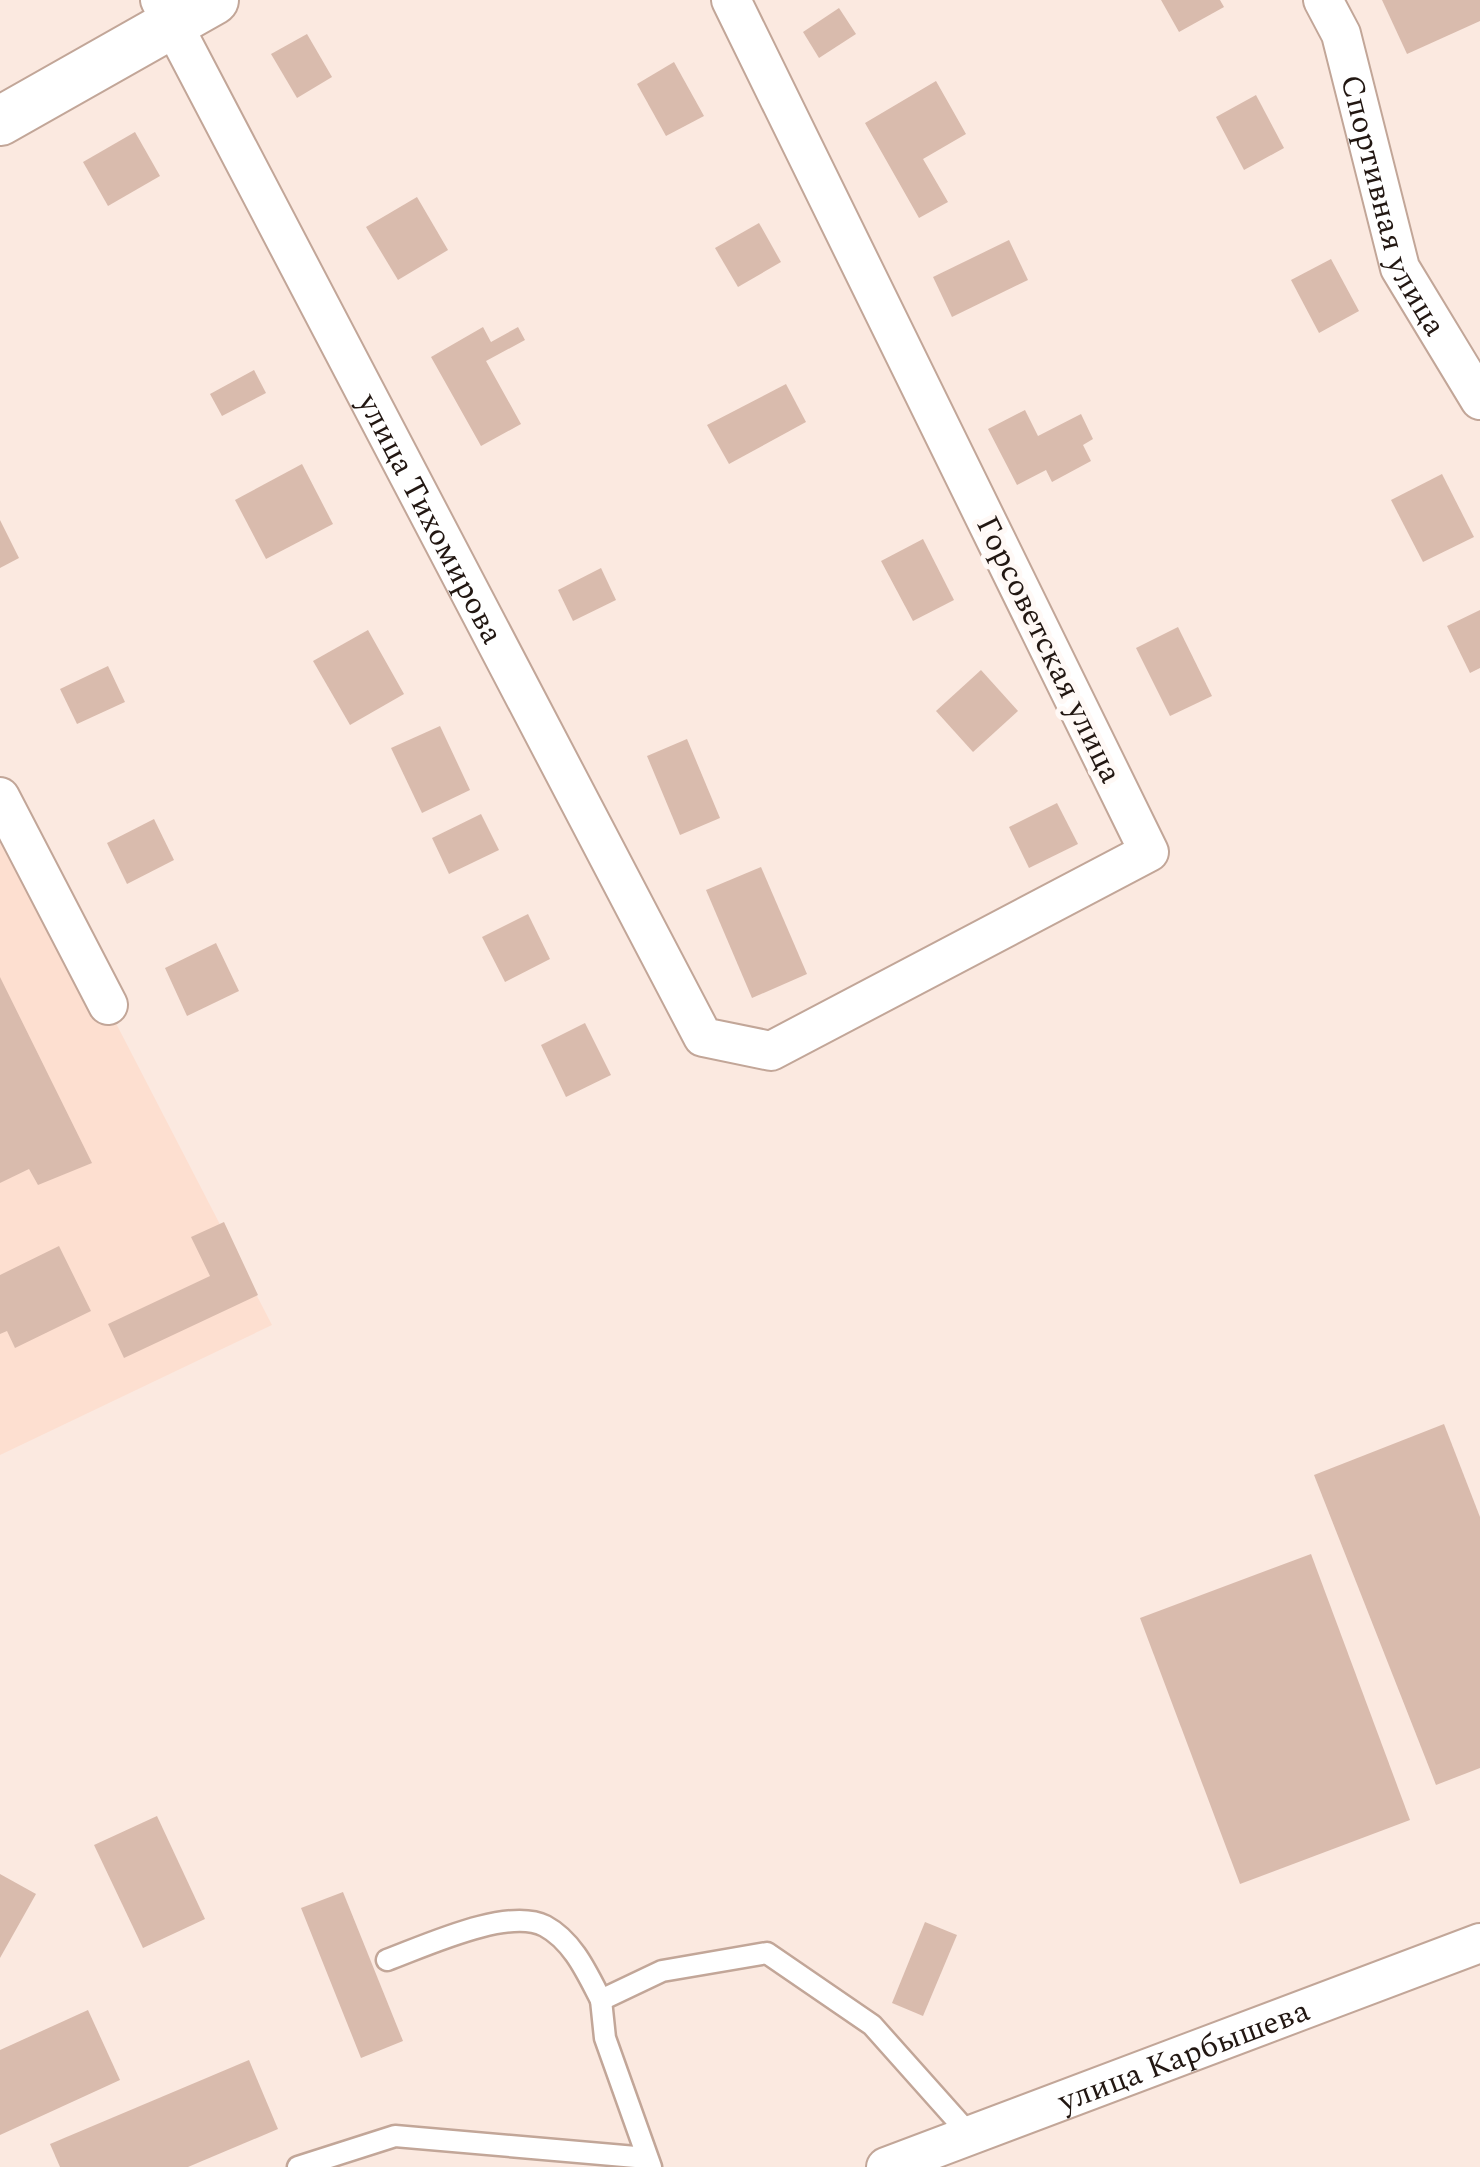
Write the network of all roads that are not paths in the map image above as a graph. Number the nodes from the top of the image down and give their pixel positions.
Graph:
1 (214, 0) edge
2 (731, 0) edge
3 (1324, 0) edge
4 (166, 12) edge
5 (0, 121) edge
6 (1480, 400) edge
7 (0, 797) edge
8 (108, 1005) dead end
9 (703, 1037) joint
10 (1480, 1943) edge
11 (387, 1960) dead end
12 (601, 2000) junction
13 (971, 2136) junction
14 (649, 2162) edge
15 (298, 2167) edge
16 (886, 2167) edge

1 - 4 street
2 - 9 street, Горсоветская улица
3 - 6 street, Спортивная улица
4 - 5 street
4 - 9 street, улица Тихомирова
7 - 8 street
10 - 13 street, улица Карбышева
11 - 12 lane
12 - 13 lane
12 - 14 lane
13 - 16 street, улица Карбышева
14 - 15 lane

